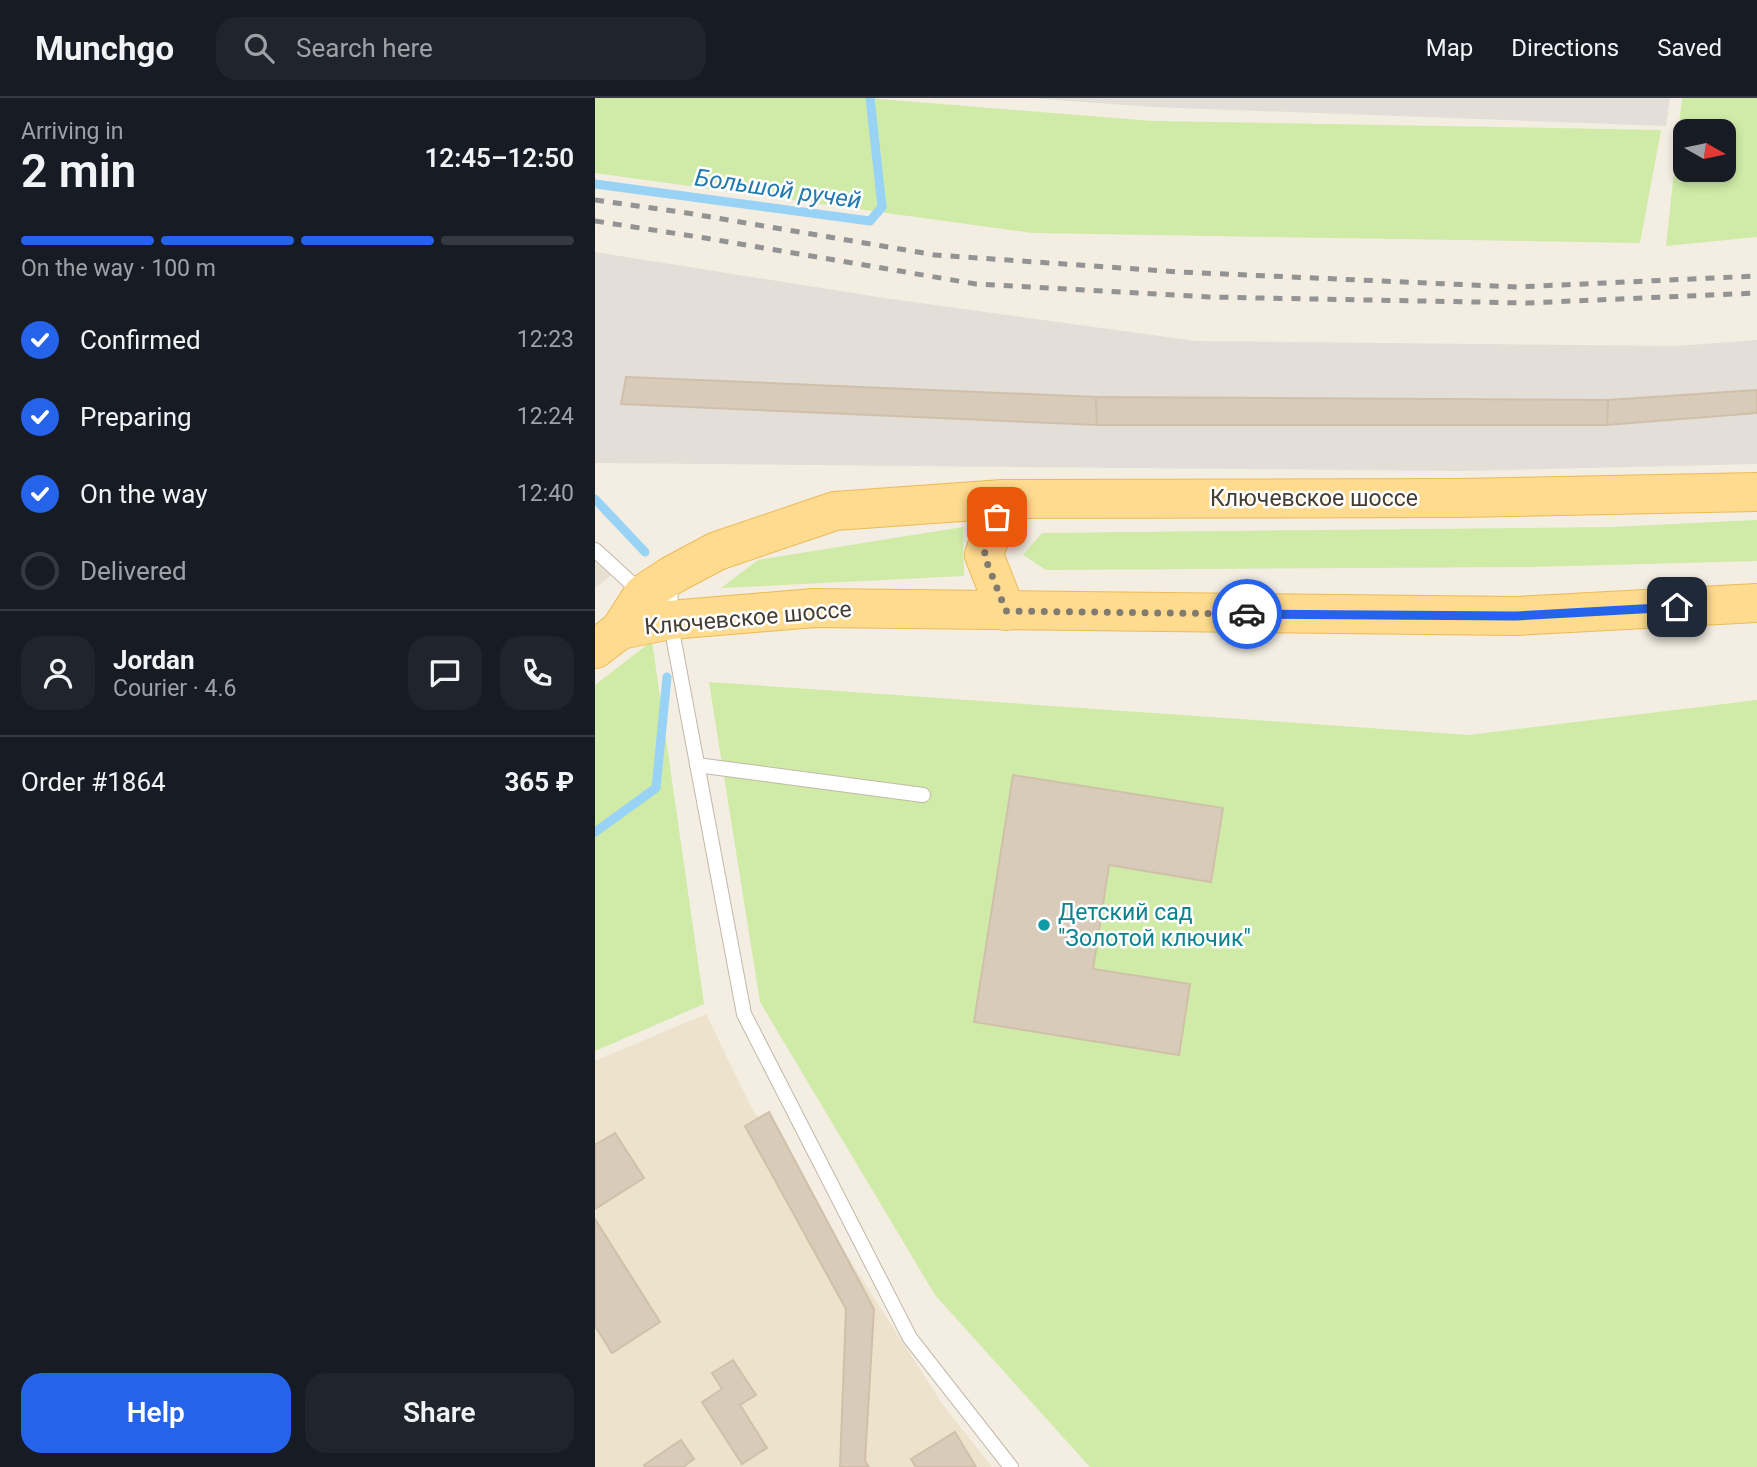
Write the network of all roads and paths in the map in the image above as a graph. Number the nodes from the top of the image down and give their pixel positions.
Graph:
1 (1757, 492) edge
2 (1003, 499) junction
3 (595, 550) edge
4 (662, 596) junction
5 (1757, 603) edge
6 (1006, 611) junction
7 (607, 640) edge
8 (697, 765) junction
9 (923, 795) dead end
10 (1011, 1467) edge

1 - 2 main road, Ключевское шоссе
2 - 4 main road, Ключевское шоссе
2 - 6 main road
3 - 4 lane
4 - 6 main road, Ключевское шоссе
4 - 7 main road, Ключевское шоссе
4 - 8 lane
5 - 6 main road, Ключевское шоссе
8 - 9 lane
8 - 10 lane

